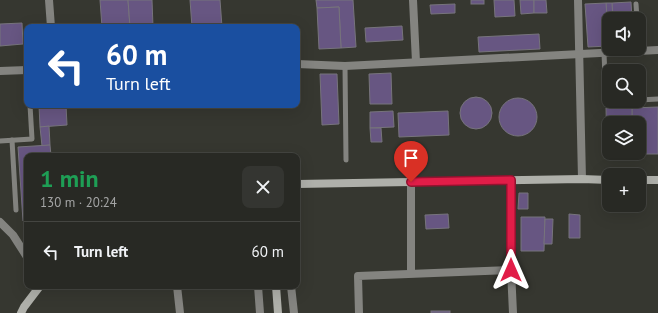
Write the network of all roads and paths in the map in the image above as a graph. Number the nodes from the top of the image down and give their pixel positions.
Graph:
1 (50, 0) edge
2 (413, 0) edge
3 (578, 0) edge
4 (636, 4) dead end
5 (637, 12) edge
6 (51, 24) edge
7 (646, 49) edge
8 (658, 50) edge
9 (602, 53) edge
10 (579, 54) junction
11 (416, 62) junction
12 (300, 64) edge
13 (345, 66) junction
14 (24, 70) edge
15 (0, 71) edge
16 (658, 99) edge
17 (646, 100) edge
18 (30, 108) edge
19 (0, 140) edge
20 (12, 140) junction
21 (346, 160) dead end
22 (582, 179) junction
23 (511, 180) junction
24 (602, 180) edge
25 (646, 180) edge
26 (658, 180) edge
27 (411, 182) junction
28 (300, 184) edge
29 (16, 210) dead end
30 (0, 222) edge
31 (24, 253) edge
32 (511, 270) junction
33 (411, 273) junction
34 (38, 289) edge
35 (177, 289) edge
36 (258, 289) edge
37 (276, 289) edge
38 (291, 289) edge
39 (21, 313) edge
40 (180, 313) edge
41 (260, 313) edge
42 (278, 313) edge
43 (294, 313) edge
44 (358, 313) edge
45 (513, 313) edge

1 - 6 street
2 - 11 street
3 - 10 street
4 - 5 lane
7 - 8 street
9 - 10 street
10 - 11 street
10 - 22 street
11 - 13 street
12 - 13 street
13 - 21 lane
14 - 15 street
16 - 17 lane
18 - 20 lane
19 - 20 lane
20 - 29 lane
22 - 23 street
22 - 24 street
23 - 27 street
23 - 32 street
25 - 26 street
27 - 28 street
27 - 33 street
30 - 31 street
32 - 33 street
32 - 45 street
33 - 44 street
34 - 39 street
35 - 40 street
36 - 41 street
37 - 42 street
38 - 43 street

